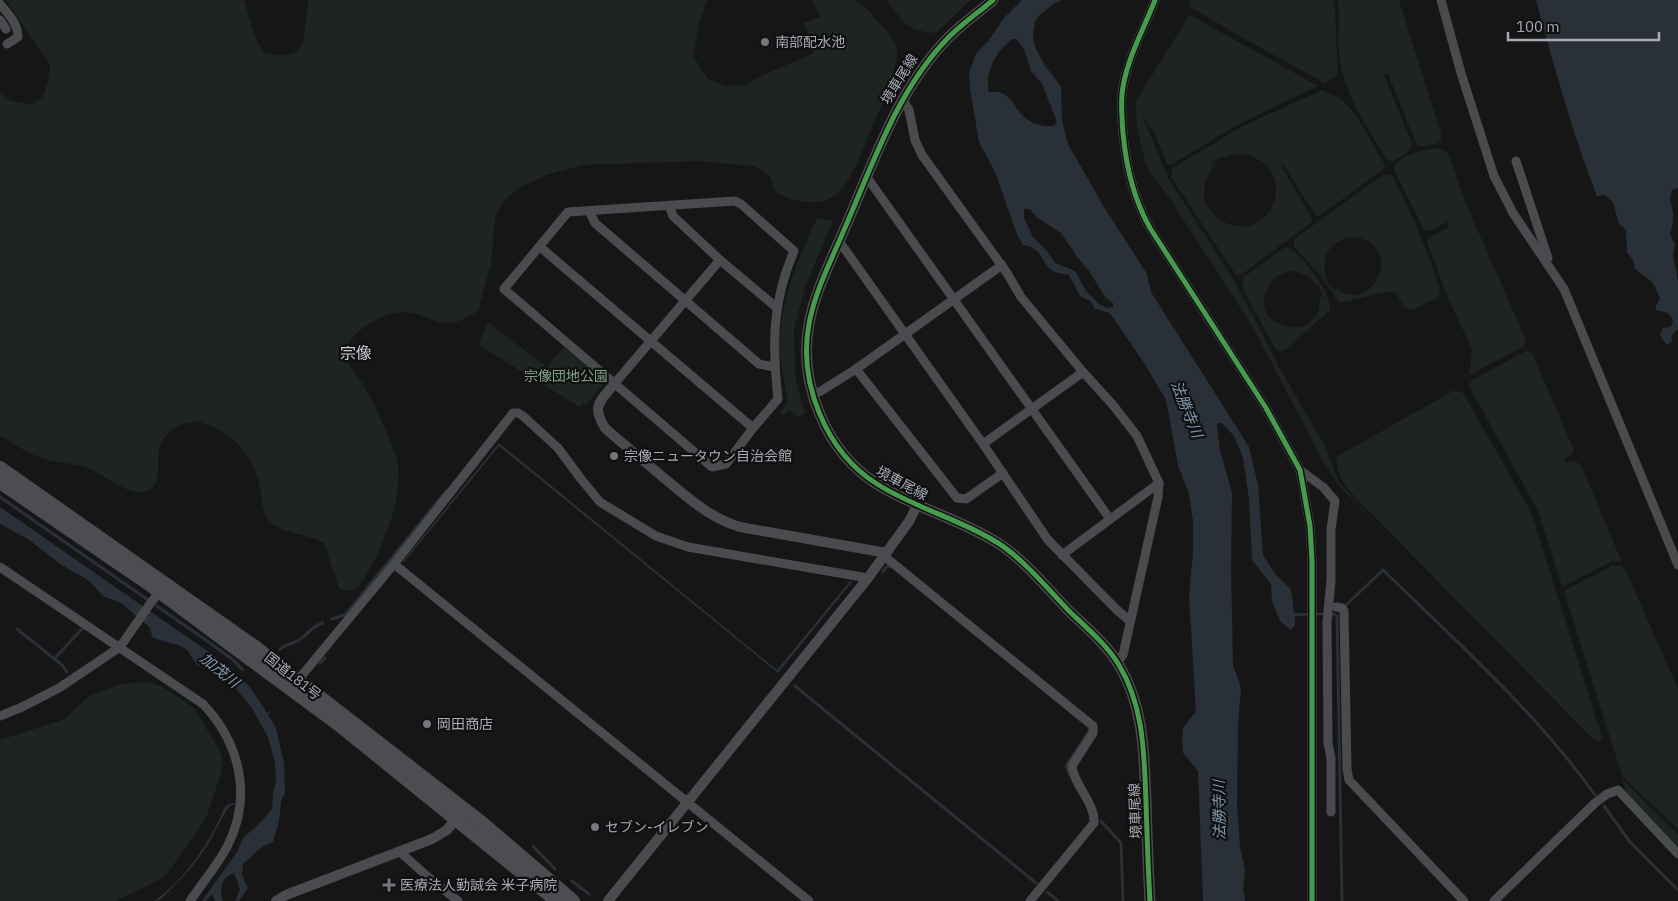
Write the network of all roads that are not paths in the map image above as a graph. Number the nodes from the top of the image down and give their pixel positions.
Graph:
1 (993, 0) edge
2 (1154, 0) edge
3 (1442, 0) edge
4 (0, 4) edge
5 (0, 20) edge
6 (6, 29) dead end
7 (8, 44) dead end
8 (902, 99) junction
9 (1516, 161) dead end
10 (866, 176) junction
11 (668, 206) junction
12 (589, 211) junction
13 (839, 241) junction
14 (540, 247) junction
15 (720, 260) junction
16 (1002, 266) junction
17 (1551, 268) junction
18 (954, 299) junction
19 (685, 300) junction
20 (776, 307) junction
21 (905, 334) junction
22 (650, 340) junction
23 (774, 367) junction
24 (856, 369) junction
25 (1083, 372) junction
26 (614, 383) junction
27 (813, 394) junction
28 (1033, 409) junction
29 (753, 428) junction
30 (983, 444) junction
31 (0, 468) edge
32 (1300, 470) junction
33 (1002, 473) junction
34 (0, 482) edge
35 (1159, 484) junction
36 (917, 505) junction
37 (1110, 519) junction
38 (886, 554) junction
39 (1062, 555) junction
40 (394, 564) junction
41 (1678, 565) edge
42 (1, 567) edge
43 (868, 578) junction
44 (159, 592) junction
45 (1330, 612) junction
46 (1130, 621) junction
47 (122, 644) junction
48 (1117, 662) junction
49 (298, 680) junction
50 (0, 716) edge
51 (688, 802) junction
52 (1331, 812) dead end
53 (460, 814) junction
54 (400, 852) junction
55 (1678, 854) edge
56 (190, 901) edge
57 (276, 901) edge
58 (458, 901) edge
59 (557, 901) edge
60 (572, 901) edge
61 (608, 901) edge
62 (809, 901) edge
63 (1030, 901) edge
64 (1150, 901) edge
65 (1312, 901) edge
66 (1464, 901) edge
67 (1494, 901) edge

1 - 8 main road, 境車尾線
2 - 32 street
3 - 17 street
4 - 7 street
5 - 6 street
8 - 10 main road, 境車尾線
8 - 16 street
9 - 17 street
10 - 13 main road, 境車尾線
10 - 18 street
11 - 12 street
11 - 15 street
11 - 20 street
12 - 14 street
12 - 19 street
13 - 21 street
13 - 27 main road, 境車尾線
14 - 22 street
14 - 26 street
15 - 19 street
15 - 20 street
16 - 18 street
16 - 25 street
17 - 41 street
18 - 21 street
18 - 28 street
19 - 22 street
19 - 23 street
20 - 23 street
21 - 24 street
21 - 30 street
22 - 26 street
22 - 29 street
23 - 29 street
24 - 27 street
24 - 33 street
25 - 28 street
25 - 35 street
26 - 29 street
26 - 38 street
27 - 36 main road, 境車尾線
28 - 30 street
28 - 37 street
30 - 33 street
31 - 44 highway, 国道181号
32 - 45 street
32 - 65 street
33 - 39 street
34 - 44 highway, 国道181号
35 - 37 street
35 - 46 street
36 - 38 street
36 - 48 main road, 境車尾線
37 - 39 street
38 - 43 street
38 - 63 street
39 - 46 street
40 - 43 street
40 - 49 street
40 - 51 street
42 - 47 street
43 - 51 street
44 - 47 street
44 - 49 highway, 国道181号
44 - 53 highway, 国道181号
45 - 52 street
45 - 66 street
46 - 48 street
47 - 50 street
47 - 56 street
48 - 64 main road, 境車尾線
49 - 53 highway, 国道181号
51 - 61 street
51 - 62 street
53 - 54 street
53 - 59 highway, 国道181号
53 - 60 highway, 国道181号
54 - 57 street
54 - 58 street
55 - 67 street

